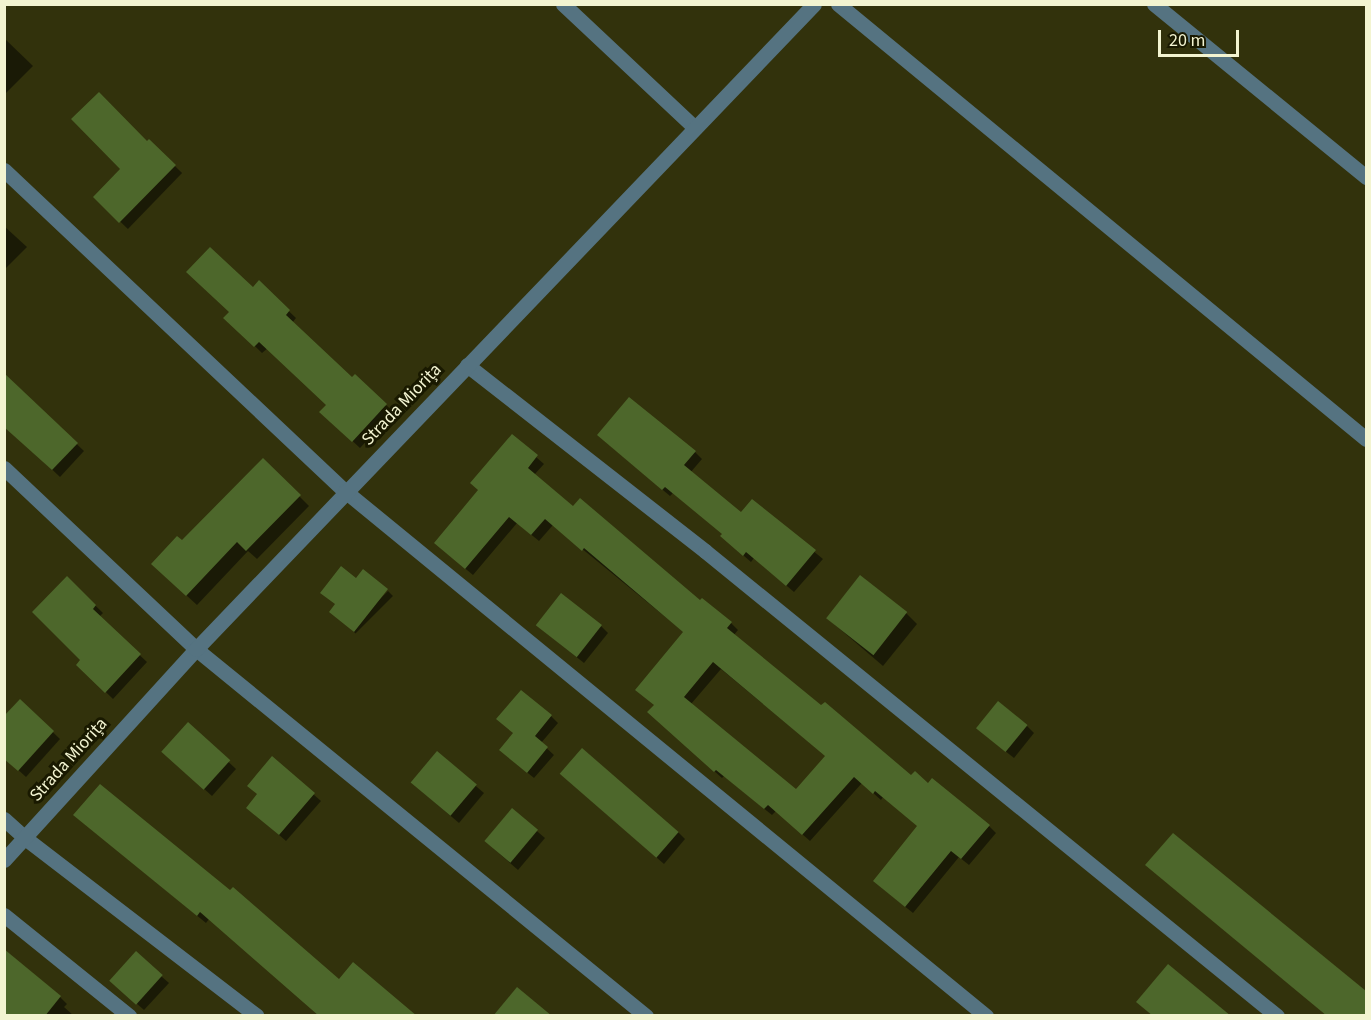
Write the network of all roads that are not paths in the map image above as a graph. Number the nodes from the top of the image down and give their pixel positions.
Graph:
1 (563, 4) edge
2 (814, 4) edge
3 (838, 4) edge
4 (1154, 4) edge
5 (695, 128) junction
6 (4, 170) edge
7 (1366, 177) edge
8 (467, 365) junction
9 (1366, 439) edge
10 (4, 468) edge
11 (345, 491) junction
12 (196, 649) junction
13 (4, 819) edge
14 (25, 838) junction
15 (4, 860) edge
16 (4, 915) edge
17 (129, 1016) edge
18 (256, 1016) edge
19 (646, 1016) edge
20 (986, 1016) edge
21 (1277, 1016) edge

1 - 5 street
2 - 5 street, Strada Miorița
3 - 9 street
4 - 7 street
5 - 8 street, Strada Miorița
6 - 11 street
8 - 11 street, Strada Miorița
8 - 21 street
10 - 12 street
11 - 12 street, Strada Miorița
11 - 20 street
12 - 14 street, Strada Miorița
12 - 19 street
13 - 14 street
14 - 15 street, Strada Miorița
14 - 18 street
16 - 17 street

